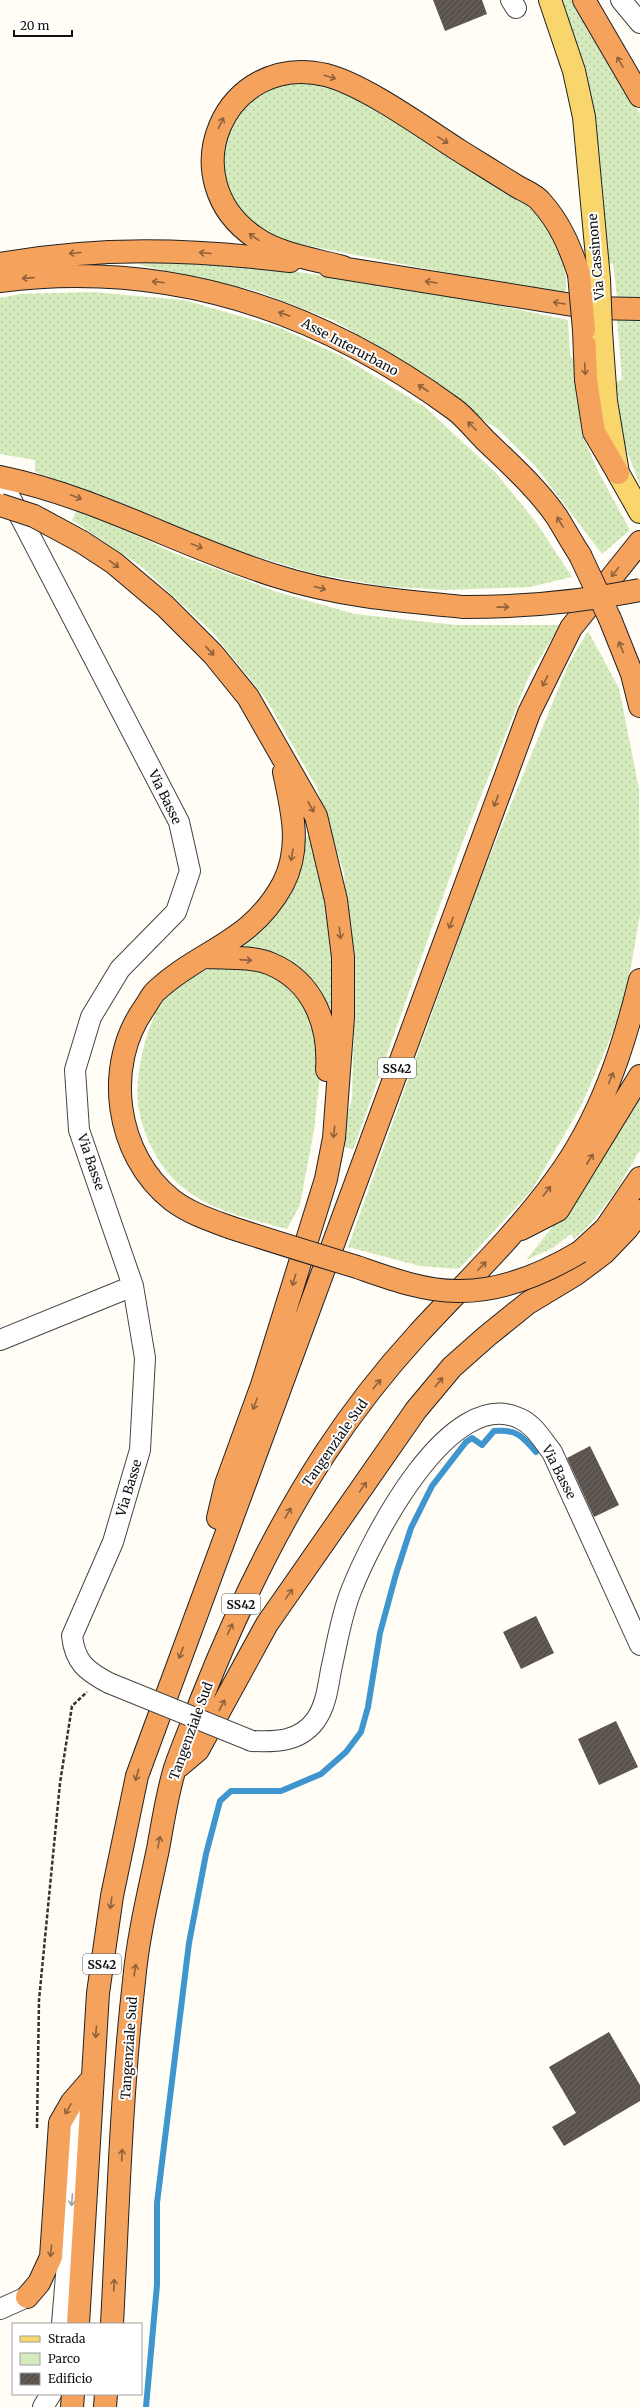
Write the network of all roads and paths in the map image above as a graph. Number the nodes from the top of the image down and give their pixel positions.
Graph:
1 (550, 0) edge
2 (584, 0) edge
3 (630, 12) edge
4 (640, 38) edge
5 (640, 96) edge
6 (0, 264) edge
7 (343, 268) junction
8 (589, 277) junction
9 (0, 281) edge
10 (640, 309) edge
11 (618, 472) joint
12 (0, 477) edge
13 (0, 505) edge
14 (636, 506) edge
15 (640, 542) edge
16 (640, 590) edge
17 (636, 678) edge
18 (640, 706) edge
19 (279, 748) junction
20 (207, 957) junction
21 (640, 980) edge
22 (640, 1076) edge
23 (640, 1178) edge
24 (640, 1211) edge
25 (310, 1229) junction
26 (515, 1233) junction
27 (133, 1286) junction
28 (0, 1340) edge
29 (194, 1616) junction
30 (640, 1645) edge
31 (102, 1679) junction
32 (175, 1769) junction
33 (92, 2079) junction
34 (37, 2134) dead end
35 (27, 2297) joint
36 (0, 2309) edge
37 (62, 2323) edge
38 (78, 2323) edge
39 (112, 2323) edge
40 (50, 2395) edge
41 (73, 2395) edge
42 (108, 2395) edge
43 (108, 2395) edge
44 (43, 2407) edge
45 (72, 2407) edge
46 (105, 2407) edge
47 (111, 2407) edge

1 - 8 main road, Via Cassinone
5 -> 2 highway
3 - 4 street
7 -> 6 highway
7 -> 8 highway
10 -> 7 highway
8 - 11 highway, bridge
17 -> 9 highway, Asse Interurbano, bridge
11 - 14 main road
12 -> 16 highway, bridge
12 - 27 street, Via Basse
13 -> 19 highway, bridge
15 -> 29 highway, SS42
17 - 18 highway, Asse Interurbano
19 -> 20 highway
19 -> 25 highway
20 - 23 highway, bridge
20 -> 25 highway
26 -> 21 highway
26 -> 22 highway, SS42
32 -> 24 highway
25 -> 29 highway
32 -> 26 highway, Tangenziale Sud / SS42
27 - 28 street
27 - 31 street, Via Basse
29 -> 33 highway, SS42
30 - 31 street, Via Basse, bridge
31 - 34 path
39 -> 32 highway, Tangenziale Sud / SS42
33 -> 35 highway
33 -> 37 street
33 - 38 highway, SS42
35 - 36 street
40 - 44 street
41 - 45 highway
42 - 46 highway
43 - 47 street

